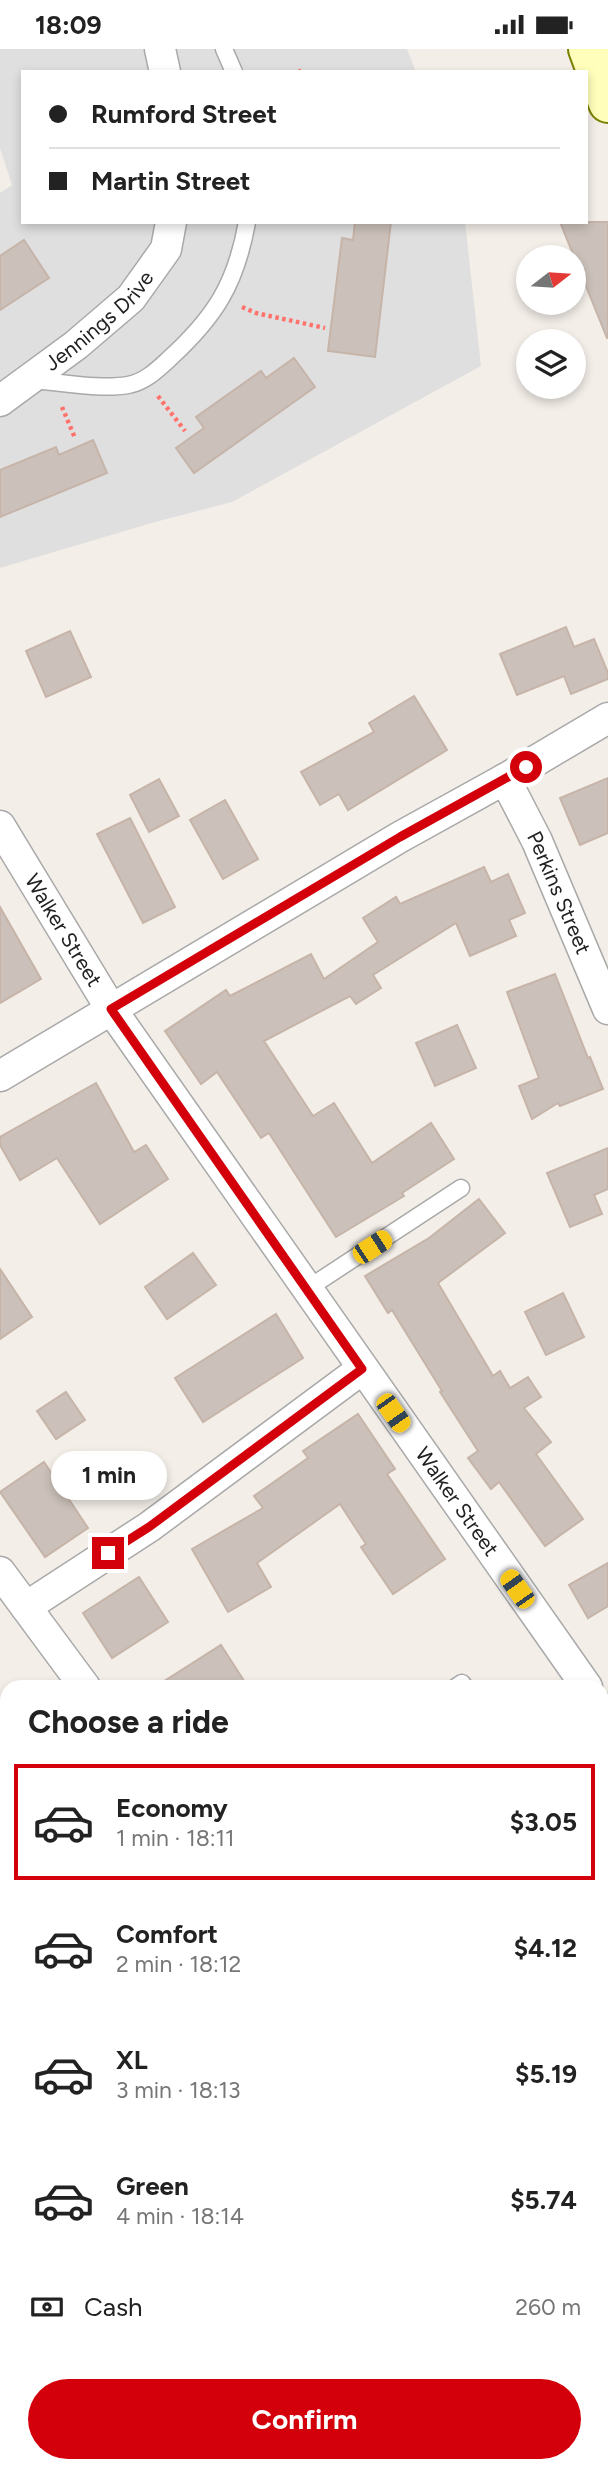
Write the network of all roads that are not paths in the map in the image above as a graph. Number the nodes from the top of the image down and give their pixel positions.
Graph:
1 (160, 49) edge
2 (224, 49) edge
3 (588, 49) edge
4 (165, 70) edge
5 (233, 70) edge
6 (608, 103) edge
7 (171, 224) edge
8 (247, 224) edge
9 (29, 380) junction
10 (0, 401) edge
11 (608, 718) edge
12 (505, 779) junction
13 (0, 826) edge
14 (111, 1009) junction
15 (608, 1009) edge
16 (0, 1076) edge
17 (461, 1188) dead end
18 (307, 1289) junction
19 (362, 1369) junction
20 (0, 1572) edge
21 (26, 1607) junction
22 (80, 1680) edge
23 (577, 1680) edge

1 - 4 street
2 - 5 lane
3 - 6 street
7 - 9 street, Jennings Drive
8 - 9 lane
9 - 10 street, Jennings Drive
11 - 12 street
12 - 14 street
12 - 15 street, Perkins Street
13 - 14 street, Walker Street
14 - 16 street
14 - 18 street, Walker Street
17 - 18 lane
18 - 19 street, Walker Street
19 - 21 street
19 - 23 street, Walker Street
20 - 21 street
21 - 22 street

